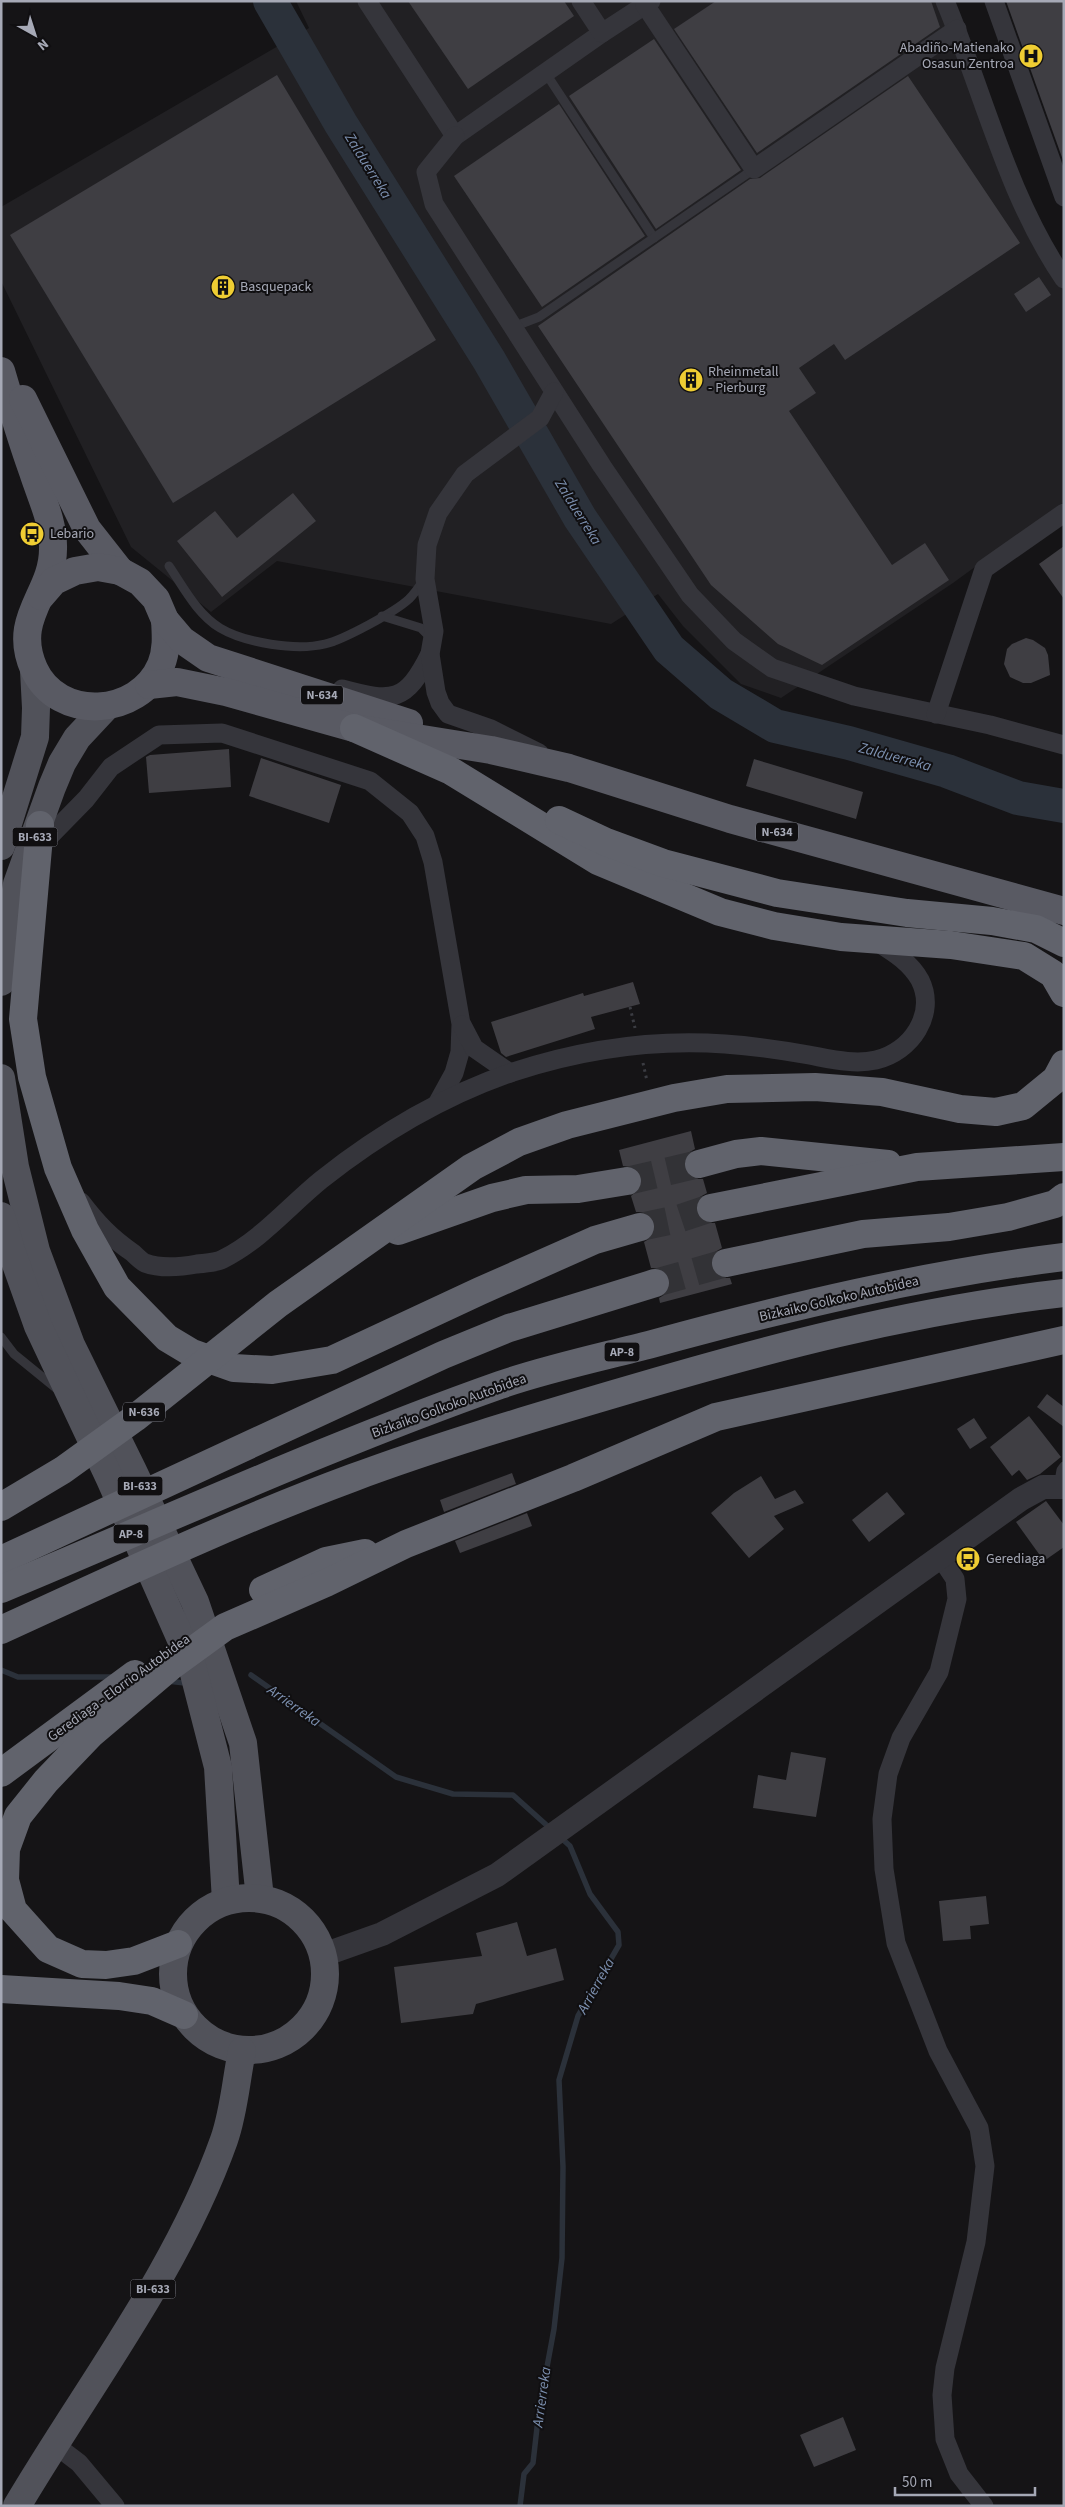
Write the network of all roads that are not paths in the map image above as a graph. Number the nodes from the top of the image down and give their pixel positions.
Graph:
1 (367, 1) edge
2 (580, 1) edge
3 (945, 1) edge
4 (994, 1) edge
5 (648, 3) edge
6 (957, 29) junction
7 (602, 33) junction
8 (545, 72) junction
9 (455, 136) junction
10 (754, 169) junction
11 (1064, 197) edge
12 (654, 238) junction
13 (1064, 279) edge
14 (513, 327) junction
15 (1, 358) edge
16 (1, 371) edge
17 (554, 392) junction
18 (1064, 513) edge
19 (170, 566) dead end
20 (120, 571) junction
21 (425, 579) junction
22 (38, 598) junction
23 (382, 616) junction
24 (165, 620) junction
25 (432, 647) junction
26 (34, 670) junction
27 (284, 682) junction
28 (149, 684) junction
29 (106, 707) junction
30 (936, 714) junction
31 (354, 728) junction
32 (1064, 745) edge
33 (491, 750) junction
34 (569, 768) junction
35 (451, 771) junction
36 (39, 837) junction
37 (1, 846) edge
38 (1064, 911) edge
39 (873, 940) junction
40 (1064, 942) edge
41 (1, 982) edge
42 (1064, 993) edge
43 (461, 1024) junction
44 (1064, 1064) edge
45 (510, 1073) junction
46 (1, 1078) edge
47 (437, 1104) junction
48 (1062, 1157) edge
49 (699, 1164) tunnel mouth
50 (917, 1167) junction
51 (58, 1168) junction
52 (627, 1181) tunnel mouth
53 (1064, 1198) edge
54 (711, 1208) tunnel mouth
55 (1, 1216) edge
56 (640, 1227) tunnel mouth
57 (1064, 1257) edge
58 (341, 1260) junction
59 (726, 1263) tunnel mouth
60 (655, 1283) tunnel mouth
61 (1064, 1293) edge
62 (1, 1336) edge
63 (1064, 1340) edge
64 (78, 1410) junction
65 (1062, 1480) edge
66 (1, 1507) edge
67 (941, 1558) junction
68 (1, 1560) edge
69 (1, 1590) edge
70 (1, 1630) edge
71 (83, 1727) junction
72 (1, 1773) edge
73 (260, 1898) junction
74 (226, 1901) junction
75 (10, 1914) edge
76 (178, 1944) junction
77 (323, 1955) junction
78 (1, 1976) edge
79 (1, 1989) edge
80 (75, 1993) junction
81 (184, 2015) junction
82 (242, 2051) junction
83 (54, 2444) junction
84 (17, 2506) edge
85 (114, 2506) edge
86 (984, 2506) edge

1 - 9 street
2 - 7 street
3 - 6 street
4 - 11 street
5 - 7 street
5 - 10 street
6 - 10 street
6 - 13 street
7 - 8 street
8 - 9 street
8 - 12 lane
9 - 14 street
10 - 12 lane
12 - 14 lane
14 - 17 street
15 - 20 highway, N-634
16 - 22 highway, N-634
17 - 21 street
17 - 30 street
18 - 30 street
19 - 23 lane
20 - 22 highway, N-634
20 - 24 highway, N-634
21 - 23 lane
21 - 25 street
22 - 26 highway, N-634
23 - 25 lane
24 - 27 highway, N-634
24 - 28 highway, N-634
25 - 27 street
25 - 34 street
26 - 29 highway, N-634
26 - 37 main road, BI-633
27 - 33 highway, N-634
28 - 29 highway, N-634
28 - 31 highway, N-634
29 - 36 main road, BI-633
30 - 32 street
31 - 33 highway, N-634
31 - 35 highway
33 - 34 highway, N-634
34 - 38 highway, N-634
35 - 39 highway
35 - 40 highway
36 - 41 main road, BI-633
36 - 43 street
36 - 51 highway
39 - 42 highway
39 - 45 street
43 - 45 street
43 - 47 street
44 - 58 highway
45 - 47 street
46 - 73 main road, BI-633
47 - 51 street
48 - 50 highway
49 - 50 highway
50 - 54 highway
51 - 56 highway
52 - 58 highway
53 - 59 highway
55 - 64 main road, BI-633
57 - 69 highway, Bizkaiko Golkoko Autobidea / AP-8
58 - 66 highway, N-636
60 - 68 highway
61 - 70 highway, AP-8
62 - 64 lane
63 - 71 highway
64 - 74 main road, BI-633
65 - 67 street
67 - 77 street
67 - 86 street
71 - 72 highway, Gerediaga - Elorrio Autobidea
71 - 75 highway
73 - 74 main road
73 - 77 main road
74 - 76 main road
75 - 76 highway
76 - 81 main road
77 - 82 main road
78 - 80 highway
79 - 80 highway
80 - 81 highway
81 - 82 main road
82 - 83 main road, BI-633
83 - 84 main road, BI-633
83 - 85 street

